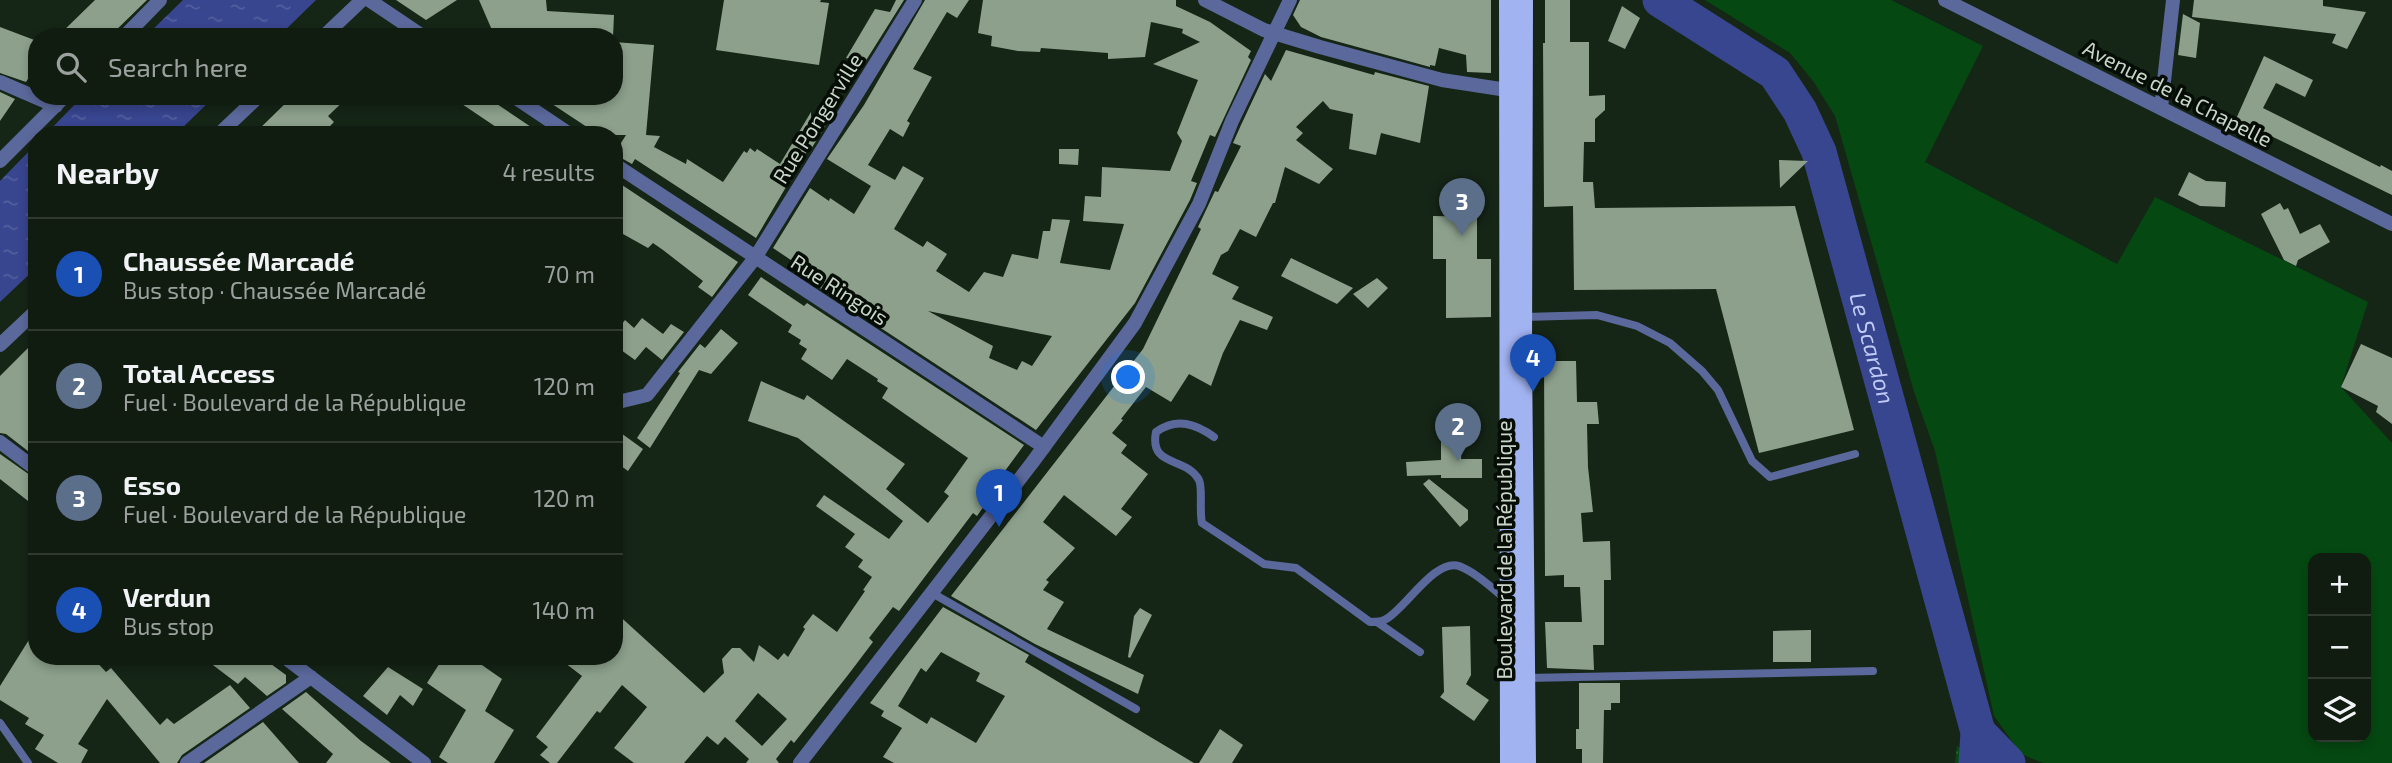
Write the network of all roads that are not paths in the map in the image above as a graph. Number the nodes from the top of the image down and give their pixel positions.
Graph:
1 (160, 0) edge
2 (362, 0) edge
3 (369, 0) edge
4 (915, 0) edge
5 (1205, 0) edge
6 (1290, 0) edge
7 (1508, 0) edge
8 (1524, 0) edge
9 (1945, 0) edge
10 (2173, 0) edge
11 (133, 28) edge
12 (332, 28) edge
13 (411, 28) edge
14 (1273, 33) junction
15 (0, 82) edge
16 (1507, 90) junction
17 (28, 91) edge
18 (56, 105) edge
19 (250, 105) edge
20 (526, 105) edge
21 (2161, 108) junction
22 (35, 126) edge
23 (228, 126) edge
24 (558, 126) edge
25 (28, 133) edge
26 (0, 161) edge
27 (623, 170) edge
28 (2392, 224) edge
29 (755, 258) junction
30 (1516, 317) junction
31 (28, 319) edge
32 (0, 345) edge
33 (623, 401) edge
34 (1214, 437) dead end
35 (0, 442) edge
36 (1044, 447) junction
37 (1855, 454) dead end
38 (28, 463) edge
39 (932, 593) junction
40 (1509, 602) junction
41 (1377, 622) junction
42 (1526, 623) junction
43 (1420, 652) dead end
44 (298, 665) edge
45 (1873, 671) dead end
46 (311, 677) junction
47 (1518, 678) junction
48 (1136, 709) dead end
49 (0, 723) edge
50 (28, 763) edge
51 (187, 763) edge
52 (424, 763) edge
53 (800, 763) edge
54 (1509, 763) edge
55 (1527, 763) edge

1 - 11 street
2 - 12 street
3 - 13 street
4 - 29 street, Rue Pongerville
5 - 14 street
6 - 14 street
7 - 16 main road, Boulevard de la République
8 - 30 main road, Boulevard de la République
9 - 21 street, Avenue de la Chapelle
10 - 21 street
14 - 16 street
14 - 36 street
15 - 17 street
16 - 30 main road, Boulevard de la République
18 - 22 street
19 - 23 street
20 - 24 street
21 - 28 street, Avenue de la Chapelle
25 - 26 street
27 - 29 street, Rue Ringois
29 - 33 street, Rue Pongerville
29 - 36 street, Rue Ringois
30 - 37 lane
30 - 40 main road, Boulevard de la République
30 - 42 main road, Boulevard de la République
31 - 32 street
34 - 41 lane
35 - 38 street
36 - 39 street
39 - 48 lane
39 - 53 street
40 - 41 lane
40 - 42 lane
40 - 47 main road, Boulevard de la République
41 - 43 lane
42 - 47 main road, Boulevard de la République
44 - 46 street
45 - 47 lane
46 - 51 street
46 - 52 street
47 - 54 main road, Boulevard de la République
47 - 55 main road, Boulevard de la République
49 - 50 lane

